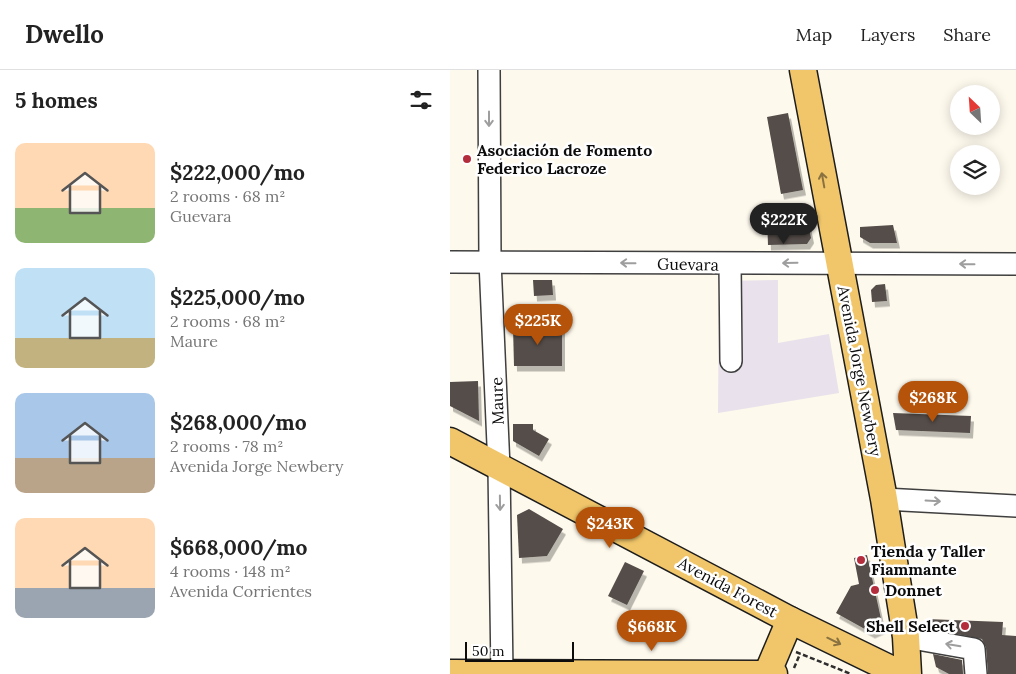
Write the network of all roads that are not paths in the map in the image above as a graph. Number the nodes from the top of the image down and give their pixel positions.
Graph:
1 (489, 70) edge
2 (803, 70) edge
3 (450, 262) edge
4 (490, 262) junction
5 (838, 263) junction
6 (730, 264) junction
7 (1016, 264) edge
8 (731, 361) dead end
9 (450, 441) edge
10 (499, 468) junction
11 (884, 499) junction
12 (1016, 506) edge
13 (790, 620) junction
14 (906, 638) junction
15 (450, 673) edge
16 (502, 673) edge
17 (775, 674) edge
18 (901, 674) edge
19 (908, 674) edge
20 (976, 674) edge

1 -> 4 street, Maure
5 -> 2 main road, Avenida Jorge Newbery
3 - 4 street, Guevara
6 -> 4 street, Guevara
4 - 10 street, Maure
5 -> 6 street, Guevara
7 -> 5 street, Guevara
5 - 11 main road, Avenida Jorge Newbery
6 - 8 street
9 - 10 main road, Avenida Forest
10 - 13 main road, Avenida Forest
10 -> 16 street, Maure
11 -> 12 street
11 - 14 main road, Avenida Jorge Newbery
13 - 17 main road
13 -> 18 main road, Avenida Forest
14 - 19 main road, Avenida Jorge Newbery
20 -> 14 street
15 - 16 main road
16 - 17 main road

